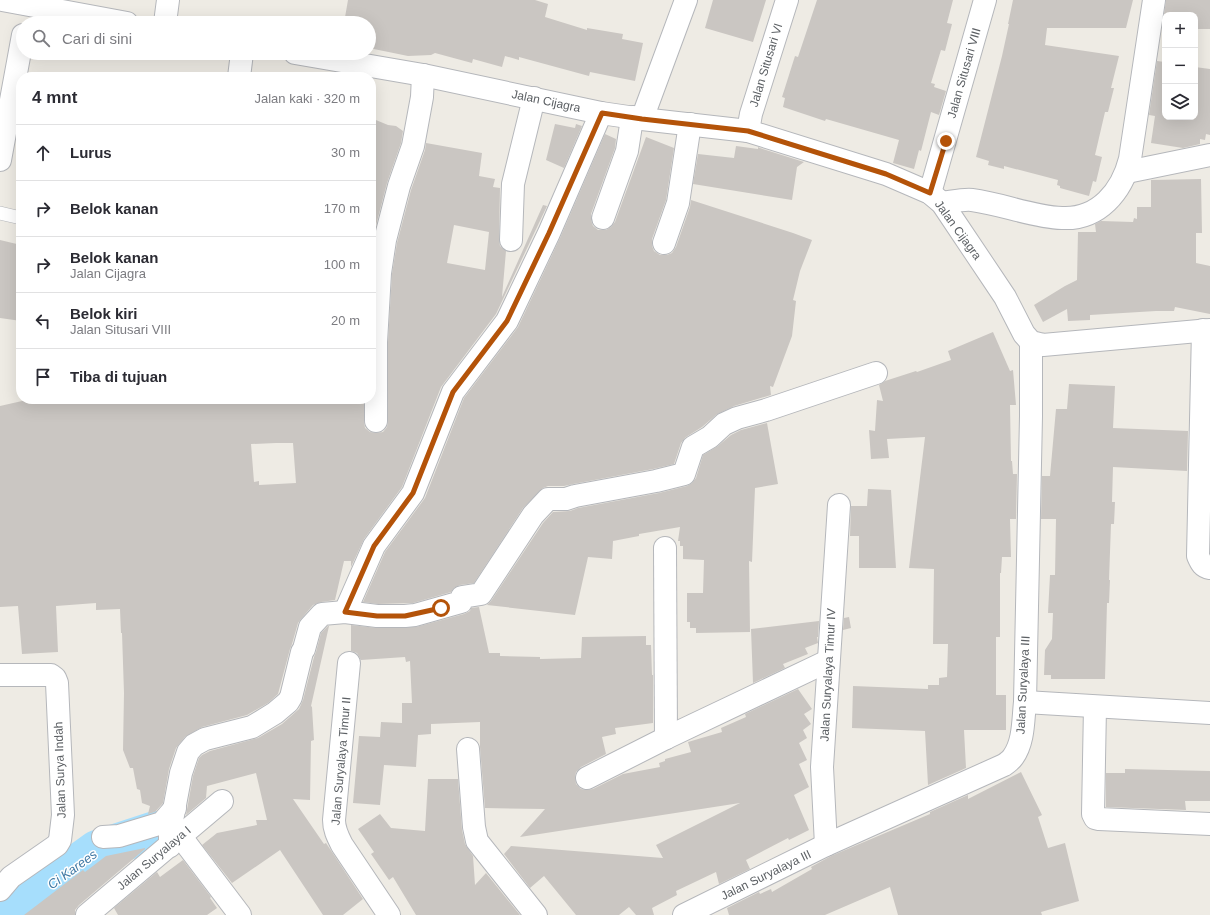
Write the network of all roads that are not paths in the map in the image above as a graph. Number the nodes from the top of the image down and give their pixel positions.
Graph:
1 (2, 0) edge
2 (168, 0) edge
3 (686, 0) edge
4 (786, 0) edge
5 (985, 0) edge
6 (1154, 0) edge
7 (27, 14) edge
8 (49, 16) edge
9 (166, 16) edge
10 (18, 60) edge
11 (241, 60) edge
12 (336, 60) edge
13 (16, 72) edge
14 (240, 72) edge
15 (16, 73) edge
16 (423, 75) junction
17 (534, 98) junction
18 (602, 113) junction
19 (638, 118) junction
20 (690, 124) junction
21 (748, 131) junction
22 (1210, 155) edge
23 (0, 160) edge
24 (1127, 172) junction
25 (936, 198) junction
26 (0, 213) edge
27 (16, 217) edge
28 (603, 218) dead end
29 (511, 240) dead end
30 (664, 243) dead end
31 (1207, 330) edge
32 (1031, 342) junction
33 (876, 373) dead end
34 (376, 421) dead end
35 (839, 505) dead end
36 (665, 548) dead end
37 (1210, 568) edge
38 (345, 612) junction
39 (828, 661) junction
40 (349, 663) dead end
41 (0, 675) edge
42 (1024, 702) junction
43 (1095, 706) junction
44 (1210, 713) edge
45 (666, 738) junction
46 (468, 748) dead end
47 (587, 778) dead end
48 (222, 801) dead end
49 (1210, 824) edge
50 (174, 828) junction
51 (103, 837) dead end
52 (826, 846) junction
53 (0, 890) edge
54 (90, 914) edge
55 (240, 915) edge
56 (389, 915) edge
57 (536, 915) edge
58 (684, 915) edge

1 - 7 street
2 - 9 street
3 - 19 street
4 - 21 street, Jalan Situsari VI
5 - 25 street, Jalan Situsari VIII
6 - 24 street
7 - 8 street
10 - 13 street
11 - 14 street
12 - 16 street, Jalan Cijagra
15 - 23 street
16 - 17 street, Jalan Cijagra
16 - 34 street
17 - 18 street, Jalan Cijagra
17 - 29 street
18 - 19 street, Jalan Cijagra
18 - 38 street
19 - 20 street, Jalan Cijagra
19 - 28 street
20 - 21 street, Jalan Cijagra
20 - 30 street
21 - 25 street, Jalan Cijagra
22 - 24 street
24 - 25 street
25 - 32 street, Jalan Cijagra
26 - 27 lane
31 - 32 street
31 - 37 street
32 - 42 street, Jalan Suryalaya III
33 - 38 street
35 - 39 street, Jalan Suryalaya Timur IV
36 - 45 street
38 - 50 street
39 - 45 street
39 - 52 street, Jalan Suryalaya Timur IV
40 - 56 street, Jalan Suryalaya Timur II
41 - 53 street, Jalan Surya Indah
42 - 43 street
42 - 52 street, Jalan Suryalaya III
43 - 44 street
43 - 49 street
45 - 47 street
46 - 57 street
48 - 50 street, Jalan Suryalaya I
50 - 51 street
50 - 54 street, Jalan Suryalaya I
50 - 55 street
52 - 58 street, Jalan Suryalaya III

